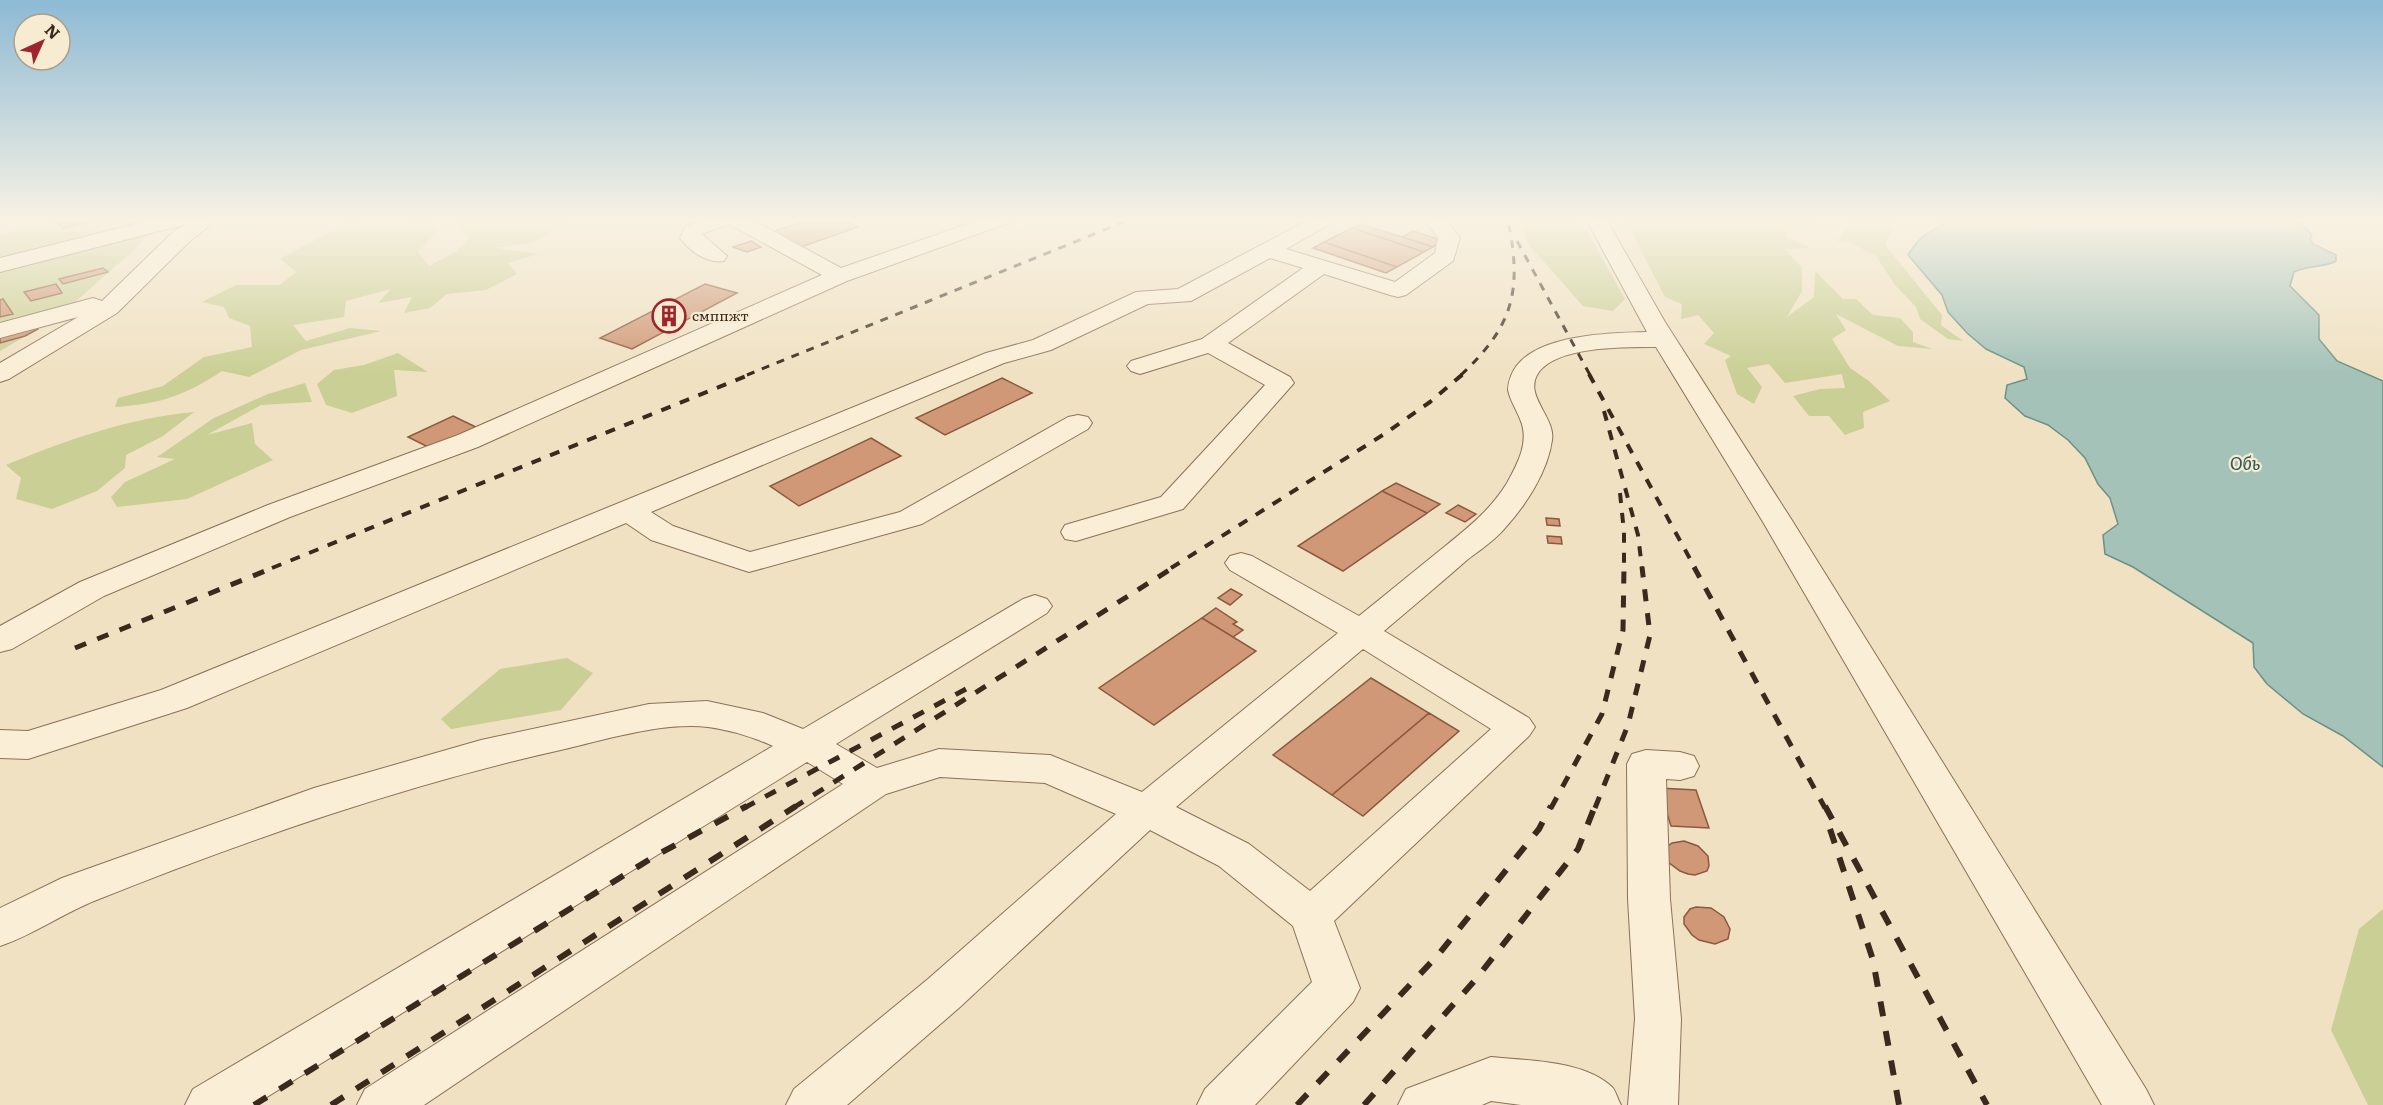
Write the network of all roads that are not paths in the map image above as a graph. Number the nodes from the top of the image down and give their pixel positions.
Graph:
1 (149, 271) edge
2 (829, 271) edge
3 (854, 271) edge
4 (1230, 271) edge
5 (1315, 271) edge
6 (1336, 271) edge
7 (1425, 271) edge
8 (1625, 271) edge
9 (839, 276) junction
10 (123, 297) junction
11 (0, 331) edge
12 (1664, 339) junction
13 (1211, 344) junction
14 (1140, 366) dead end
15 (0, 374) edge
16 (1078, 423) dead end
17 (628, 510) junction
18 (1076, 532) dead end
19 (1240, 563) dead end
20 (1035, 606) dead end
21 (1361, 632) junction
22 (0, 641) edge
23 (0, 744) edge
24 (806, 745) junction
25 (1680, 766) dead end
26 (872, 784) junction
27 (1146, 810) junction
28 (1311, 916) junction
29 (0, 928) edge
30 (210, 1105) edge
31 (382, 1105) edge
32 (811, 1105) edge
33 (1222, 1105) edge
34 (1423, 1105) edge
35 (1596, 1105) edge
36 (1653, 1105) edge
37 (2129, 1105) edge

1 - 10 street
2 - 9 street
3 - 9 street
4 - 17 street
5 - 13 street
6 - 7 street
8 - 12 street
9 - 22 street
10 - 11 street
10 - 15 street
12 - 21 street
12 - 37 street
13 - 14 street
13 - 18 street
16 - 17 street
17 - 23 street
19 - 21 street
20 - 24 street
21 - 27 street
21 - 28 street
24 - 26 street
24 - 29 street
24 - 30 street
25 - 36 street
26 - 27 street
26 - 31 street
27 - 28 street
27 - 32 street
28 - 33 street
34 - 35 street

